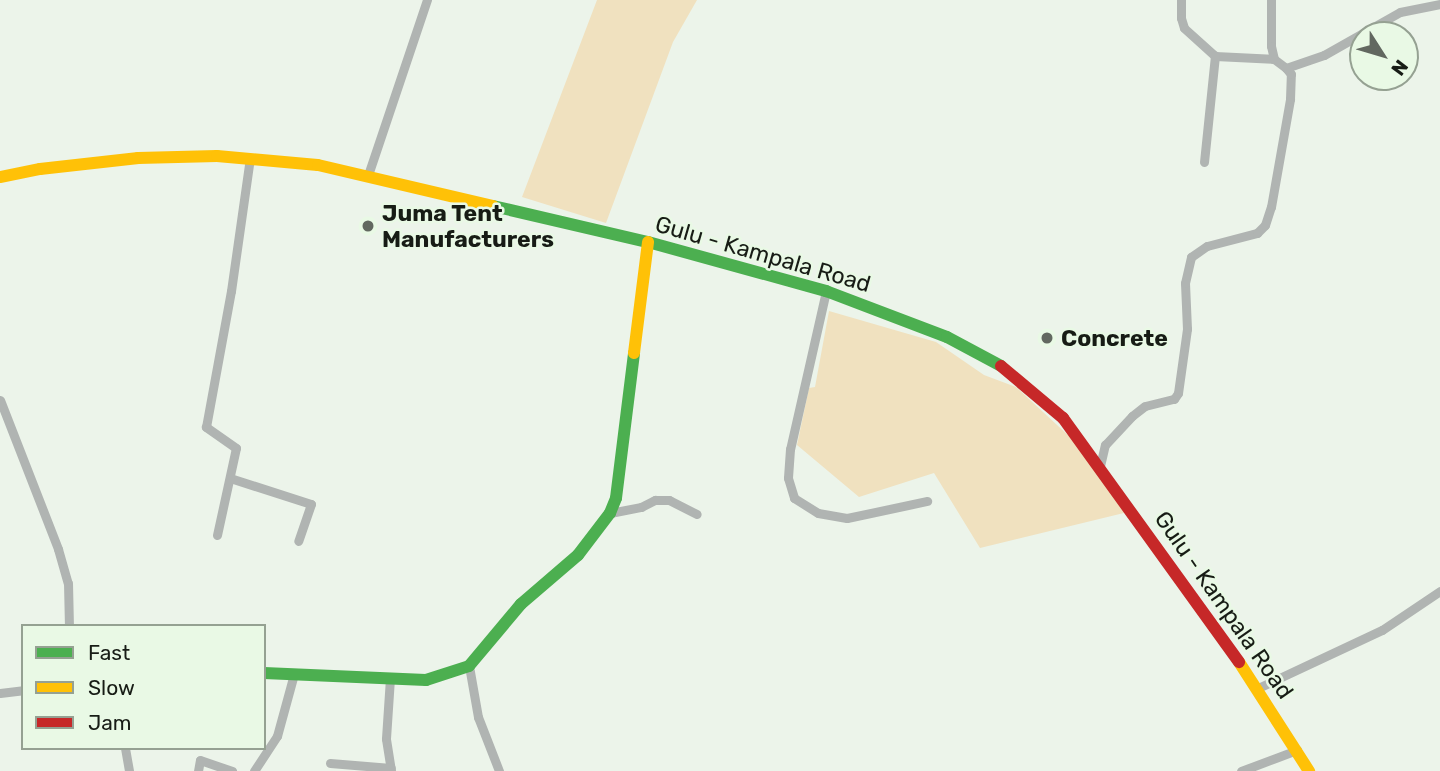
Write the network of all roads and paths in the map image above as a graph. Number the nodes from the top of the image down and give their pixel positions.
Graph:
1 (427, 0) edge
2 (1181, 0) edge
3 (1271, 0) edge
4 (1440, 4) edge
5 (1215, 56) junction
6 (1274, 59) junction
7 (1286, 68) junction
8 (250, 158) junction
9 (1204, 162) dead end
10 (368, 174) junction
11 (0, 177) edge
12 (648, 242) junction
13 (826, 291) junction
14 (0, 400) edge
15 (1100, 466) junction
16 (230, 478) junction
17 (927, 501) dead end
18 (610, 513) junction
19 (697, 514) dead end
20 (217, 535) dead end
21 (298, 541) dead end
22 (1440, 591) edge
23 (69, 624) edge
24 (469, 666) junction
25 (266, 673) edge
26 (293, 674) junction
27 (390, 678) junction
28 (1258, 688) junction
29 (21, 690) edge
30 (0, 693) edge
31 (125, 750) edge
32 (1297, 750) junction
33 (330, 763) dead end
34 (367, 768) edge
35 (391, 770) edge
36 (129, 771) edge
37 (198, 771) edge
38 (232, 771) edge
39 (254, 771) edge
40 (499, 771) edge
41 (1241, 771) edge
42 (1309, 771) edge

1 - 10 street
2 - 5 street
3 - 6 street
4 - 7 street
5 - 6 street
5 - 9 street
6 - 7 street
7 - 15 street
8 - 10 main road, Gulu - Kampala Road
8 - 11 main road, Gulu - Kampala Road
8 - 16 street
10 - 12 main road, Gulu - Kampala Road
12 - 13 main road, Gulu - Kampala Road
12 - 18 main road
13 - 15 main road, Gulu - Kampala Road
13 - 17 street
14 - 23 street
15 - 28 main road, Gulu - Kampala Road
16 - 20 street
16 - 21 street
18 - 19 street
18 - 24 main road
22 - 28 street
24 - 27 main road
24 - 40 street
25 - 26 main road
26 - 27 main road
26 - 39 street
27 - 35 street
28 - 32 main road, Gulu - Kampala Road
29 - 30 street
31 - 36 street
32 - 41 street
32 - 42 main road, Gulu - Kampala Road
33 - 34 street
34 - 35 street
37 - 38 street

